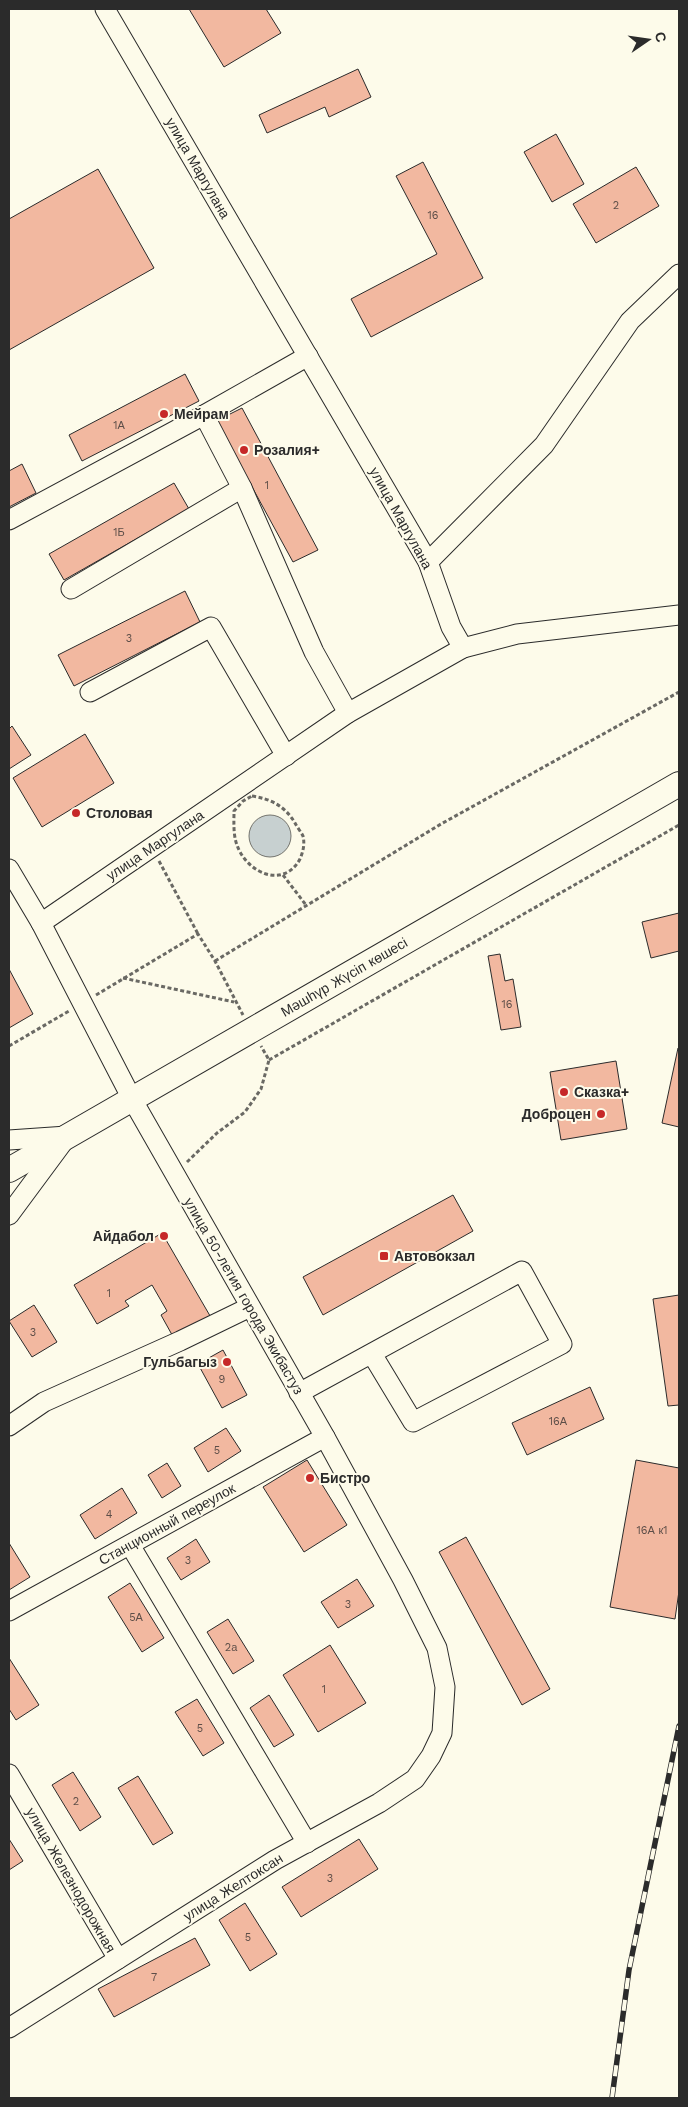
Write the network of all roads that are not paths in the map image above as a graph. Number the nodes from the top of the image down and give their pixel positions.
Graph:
1 (105, 9) edge
2 (679, 274) edge
3 (308, 356) junction
4 (204, 415) junction
5 (242, 488) junction
6 (9, 520) edge
7 (428, 562) junction
8 (71, 589) dead end
9 (679, 615) edge
10 (463, 648) junction
11 (90, 692) dead end
12 (348, 713) junction
13 (286, 756) junction
14 (679, 784) edge
15 (9, 869) edge
16 (40, 923) junction
17 (132, 1100) junction
18 (68, 1136) junction
19 (9, 1140) edge
20 (9, 1170) edge
21 (9, 1215) edge
22 (250, 1307) junction
23 (372, 1354) junction
24 (299, 1393) junction
25 (9, 1426) edge
26 (325, 1438) junction
27 (130, 1545) junction
28 (9, 1611) edge
29 (442, 1733) joint
30 (9, 1774) edge
31 (307, 1842) junction
32 (118, 1960) junction
33 (9, 2028) edge

1 - 3 street, улица Маргулана
2 - 7 street
3 - 4 street
3 - 7 street, улица Маргулана
4 - 5 street
4 - 6 street
5 - 8 street
5 - 12 street
7 - 10 street, улица Маргулана
9 - 10 street
10 - 12 street, улица Маргулана
11 - 13 street
12 - 13 street, улица Маргулана
13 - 16 street, улица Маргулана
14 - 17 main road, Мәшһүр Жүсіп көшесі
15 - 16 street, улица 50-летия города Экибастуз
16 - 17 street, улица 50-летия города Экибастуз
17 - 18 main road, Мәшһүр Жүсіп көшесі
17 - 22 street, улица 50-летия города Экибастуз
18 - 19 street
18 - 20 main road, Мәшһүр Жүсіп көшесі
18 - 21 street
22 - 24 street, улица 50-летия города Экибастуз
22 - 25 street
23 - 23 street
23 - 24 street
24 - 26 street, улица 50-летия города Экибастуз
26 - 27 street, Станционный переулок
26 - 29 street, улица 50-летия города Экибастуз
27 - 28 street, Станционный переулок
27 - 31 street
29 - 31 street, улица Желтоксан
30 - 32 street, улица Железнодорожная
31 - 32 street, улица Желтоксан
32 - 33 street, улица Желтоксан

